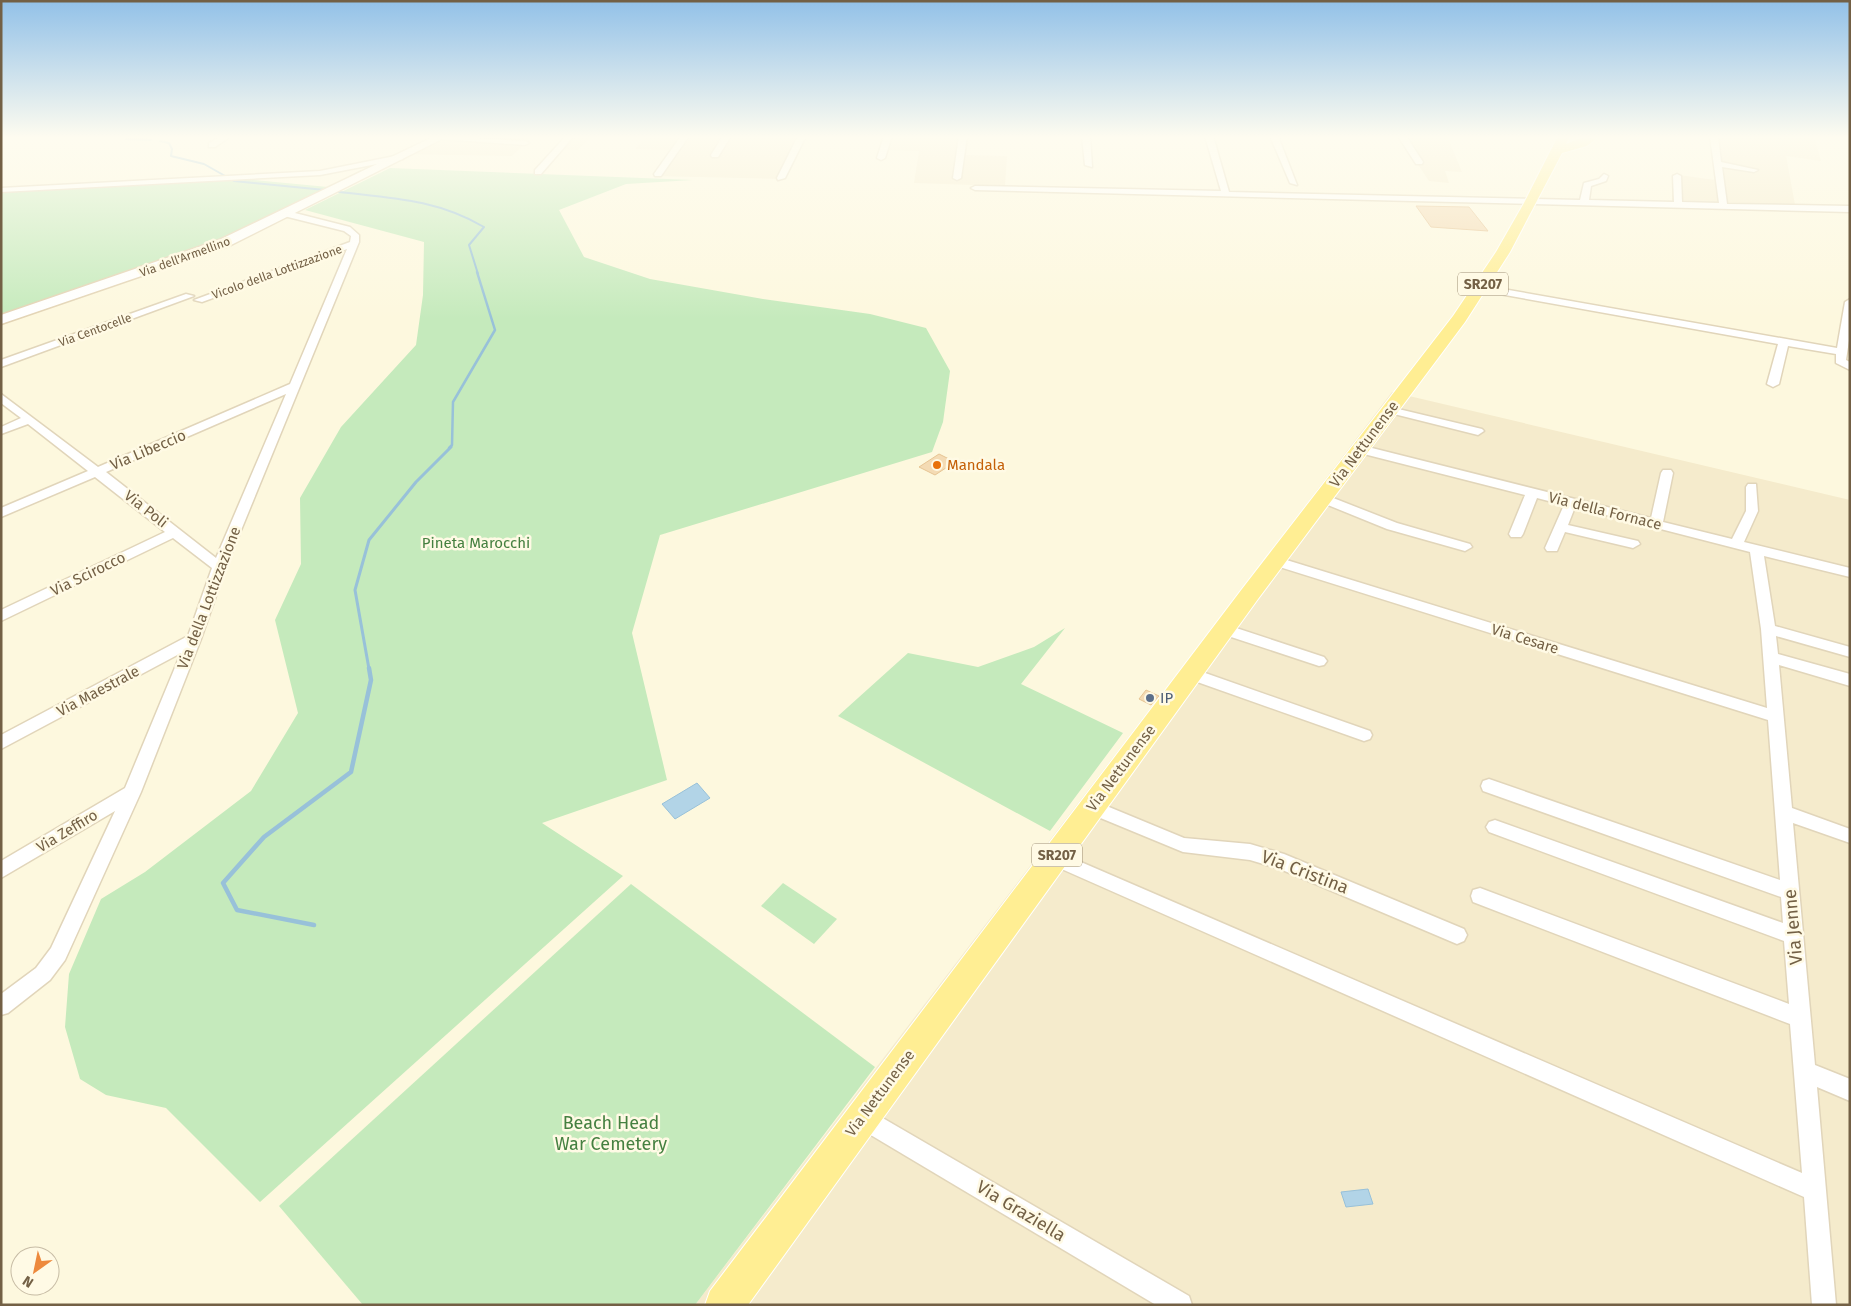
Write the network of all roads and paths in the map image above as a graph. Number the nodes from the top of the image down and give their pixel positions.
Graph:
1 (320, 197) edge
2 (1326, 197) edge
3 (1534, 197) edge
4 (1585, 197) edge
5 (1678, 197) edge
6 (1722, 197) edge
7 (1584, 202) junction
8 (1531, 203) junction
9 (1678, 204) junction
10 (1723, 205) junction
11 (1850, 208) edge
12 (286, 214) junction
13 (354, 244) junction
14 (1480, 288) junction
15 (189, 296) dead end
16 (200, 300) dead end
17 (1850, 302) edge
18 (1, 320) edge
19 (1784, 342) junction
20 (1841, 352) junction
21 (1, 364) edge
22 (1850, 367) edge
23 (1773, 384) dead end
24 (295, 386) junction
25 (1, 397) edge
26 (1390, 410) junction
27 (30, 419) junction
28 (1, 431) edge
29 (1478, 431) dead end
30 (1360, 449) junction
31 (98, 471) junction
32 (1667, 473) dead end
33 (1752, 487) dead end
34 (1532, 493) junction
35 (1323, 498) junction
36 (1571, 502) junction
37 (1, 513) edge
38 (1656, 524) junction
39 (1560, 528) junction
40 (175, 532) junction
41 (1516, 534) dead end
42 (1633, 544) dead end
43 (1736, 544) junction
44 (1465, 547) dead end
45 (1552, 548) dead end
46 (1756, 549) junction
47 (1275, 561) junction
48 (219, 567) junction
49 (1850, 573) edge
50 (1, 616) edge
51 (1224, 629) junction
52 (1768, 629) junction
53 (194, 639) junction
54 (1850, 652) edge
55 (1771, 658) junction
56 (1319, 661) dead end
57 (1191, 674) junction
58 (1850, 680) edge
59 (1776, 717) junction
60 (1364, 735) dead end
61 (1, 743) edge
62 (1489, 786) dead end
63 (132, 792) junction
64 (1092, 807) junction
65 (1784, 813) junction
66 (1495, 827) dead end
67 (1850, 836) edge
68 (1054, 858) junction
69 (1, 870) edge
70 (1790, 892) junction
71 (1480, 896) dead end
72 (1457, 935) dead end
73 (1794, 936) junction
74 (1, 1006) edge
75 (1801, 1018) junction
76 (1805, 1072) junction
77 (1850, 1090) edge
78 (862, 1116) junction
79 (1815, 1190) junction
80 (724, 1305) edge
81 (1180, 1305) edge
82 (1824, 1305) edge

1 - 12 street, Via dell'Armellino
2 - 8 street
3 - 8 main road, Via Nettunense / SR207
4 - 7 street
5 - 9 street
6 - 10 street
7 - 8 street
7 - 9 street
8 - 14 main road, Via Nettunense / SR207
9 - 10 street
10 - 11 street
12 - 13 street
12 - 18 street, Via dell'Armellino
13 - 16 street, Vicolo della Lottizzazione
13 - 24 street, Via della Lottizzazione
14 - 19 street
14 - 26 main road, Via Nettunense / SR207
15 - 21 street, Via Centocelle
17 - 20 street
19 - 20 street
19 - 23 street
20 - 22 street
24 - 31 street, Via Libeccio
24 - 48 street, Via della Lottizzazione
25 - 27 street, Via Poli
26 - 29 street
26 - 30 main road, Via Nettunense / SR207
27 - 28 street
27 - 31 street, Via Poli
30 - 34 street, Via della Fornace
30 - 35 main road, Via Nettunense / SR207
31 - 37 street, Via Libeccio
31 - 40 street, Via Poli
32 - 38 street
33 - 43 street
34 - 36 street, Via della Fornace
34 - 41 street
35 - 44 street
35 - 47 main road, Via Nettunense / SR207
36 - 38 street, Via della Fornace
36 - 39 street
38 - 43 street, Via della Fornace
39 - 42 street
39 - 45 street
40 - 48 street, Via Poli
40 - 50 street, Via Scirocco
43 - 46 street, Via della Fornace
46 - 49 street, Via della Fornace
46 - 52 street, Via Jenne
47 - 51 main road, Via Nettunense / SR207
47 - 59 street, Via Cesare
48 - 53 street, Via della Lottizzazione
51 - 56 street
51 - 57 main road, Via Nettunense / SR207
52 - 54 street
52 - 55 street, Via Jenne
53 - 61 street, Via Maestrale
53 - 63 street, Via della Lottizzazione
55 - 58 street
55 - 59 street, Via Jenne
57 - 60 street
57 - 64 main road, Via Nettunense / SR207
59 - 65 street, Via Jenne
62 - 70 street
63 - 69 street, Via Zeffiro
63 - 74 street, Via della Lottizzazione
64 - 68 main road, Via Nettunense / SR207
64 - 72 street, Via Cristina
65 - 67 street
65 - 70 street, Via Jenne
66 - 73 street
68 - 78 main road, Via Nettunense / SR207
68 - 79 street
70 - 73 street, Via Jenne
71 - 75 street
73 - 75 street, Via Jenne
75 - 76 street, Via Jenne
76 - 77 street
76 - 79 street, Via Jenne
78 - 80 main road, Via Nettunense / SR207
78 - 81 street, Via Graziella
79 - 82 street, Via Jenne

